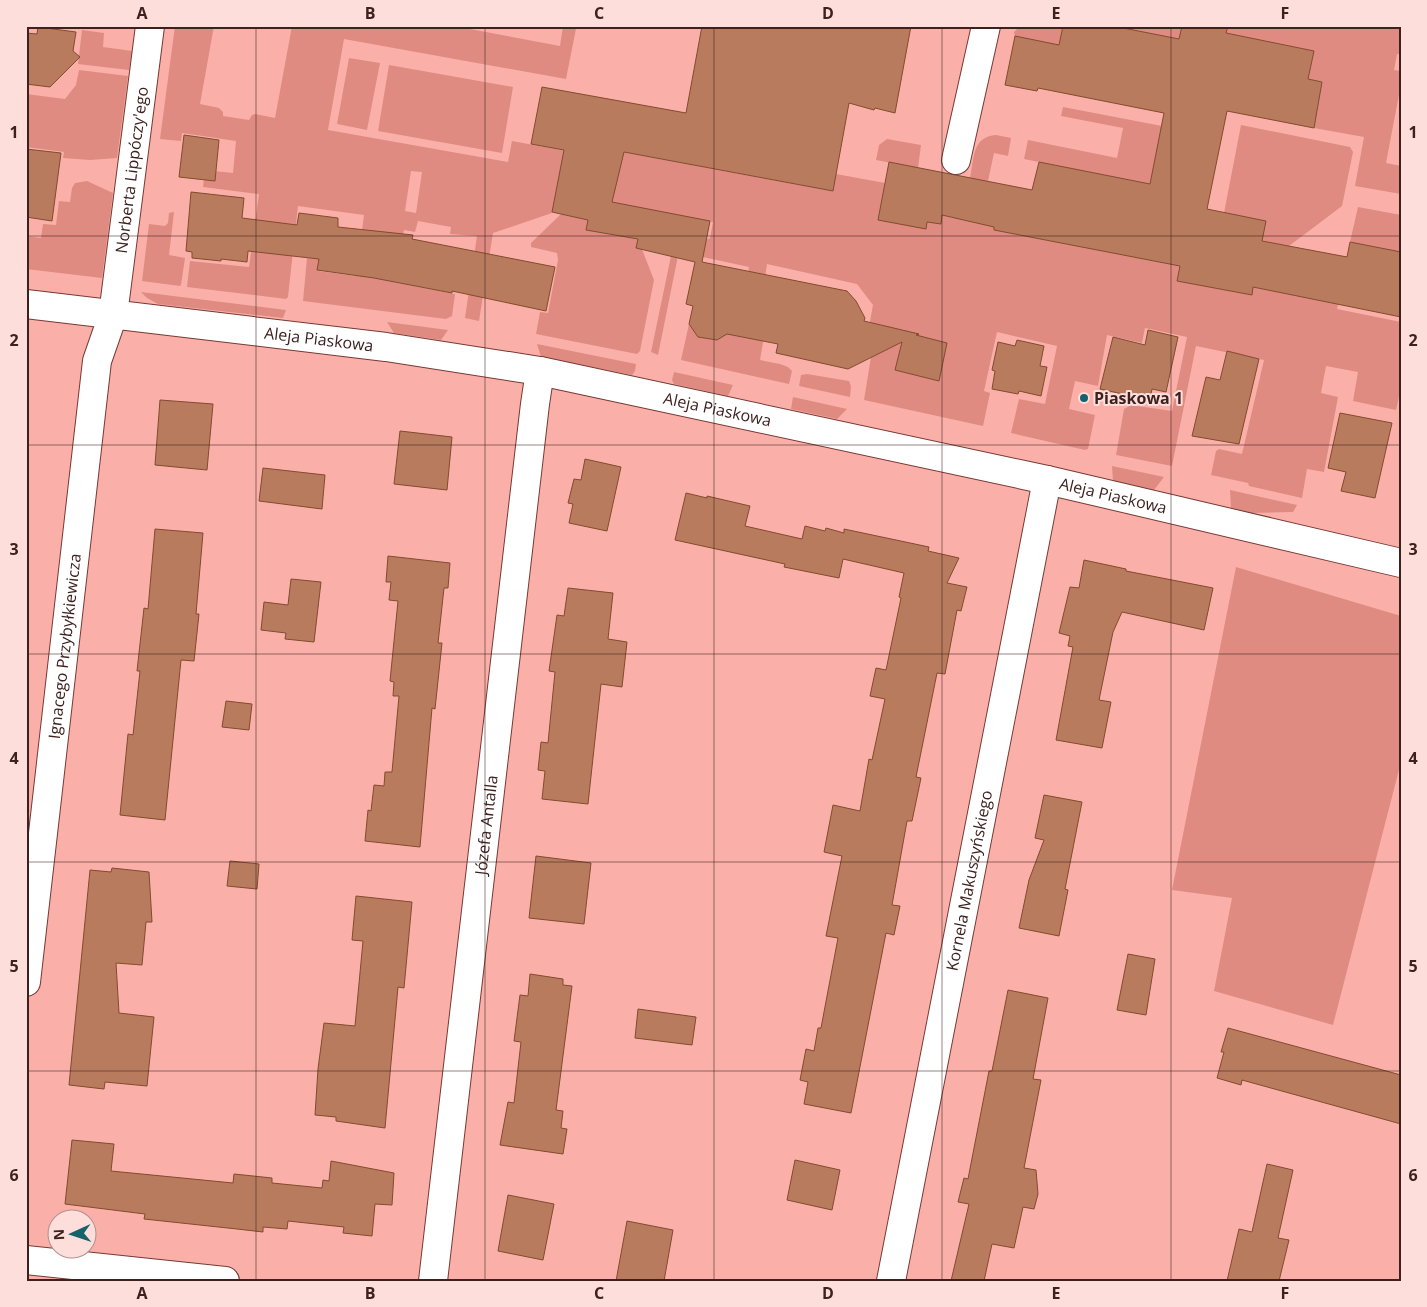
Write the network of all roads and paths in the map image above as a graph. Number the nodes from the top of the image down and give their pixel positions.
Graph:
1 (150, 26) edge
2 (986, 26) edge
3 (956, 160) dead end
4 (26, 304) edge
5 (113, 314) junction
6 (540, 371) junction
7 (1047, 480) junction
8 (1401, 564) edge
9 (26, 982) edge
10 (26, 1260) edge
11 (225, 1281) edge
12 (434, 1281) edge
13 (890, 1281) edge

1 - 5 street, Norberta Lippóczy'ego
2 - 3 street
4 - 5 street, Aleja Piaskowa
5 - 6 street, Aleja Piaskowa
5 - 9 street, Ignacego Przybyłkiewicza
6 - 7 street, Aleja Piaskowa
6 - 12 street, Józefa Antalla
7 - 8 street, Aleja Piaskowa
7 - 13 street, Kornela Makuszyńskiego
10 - 11 street

